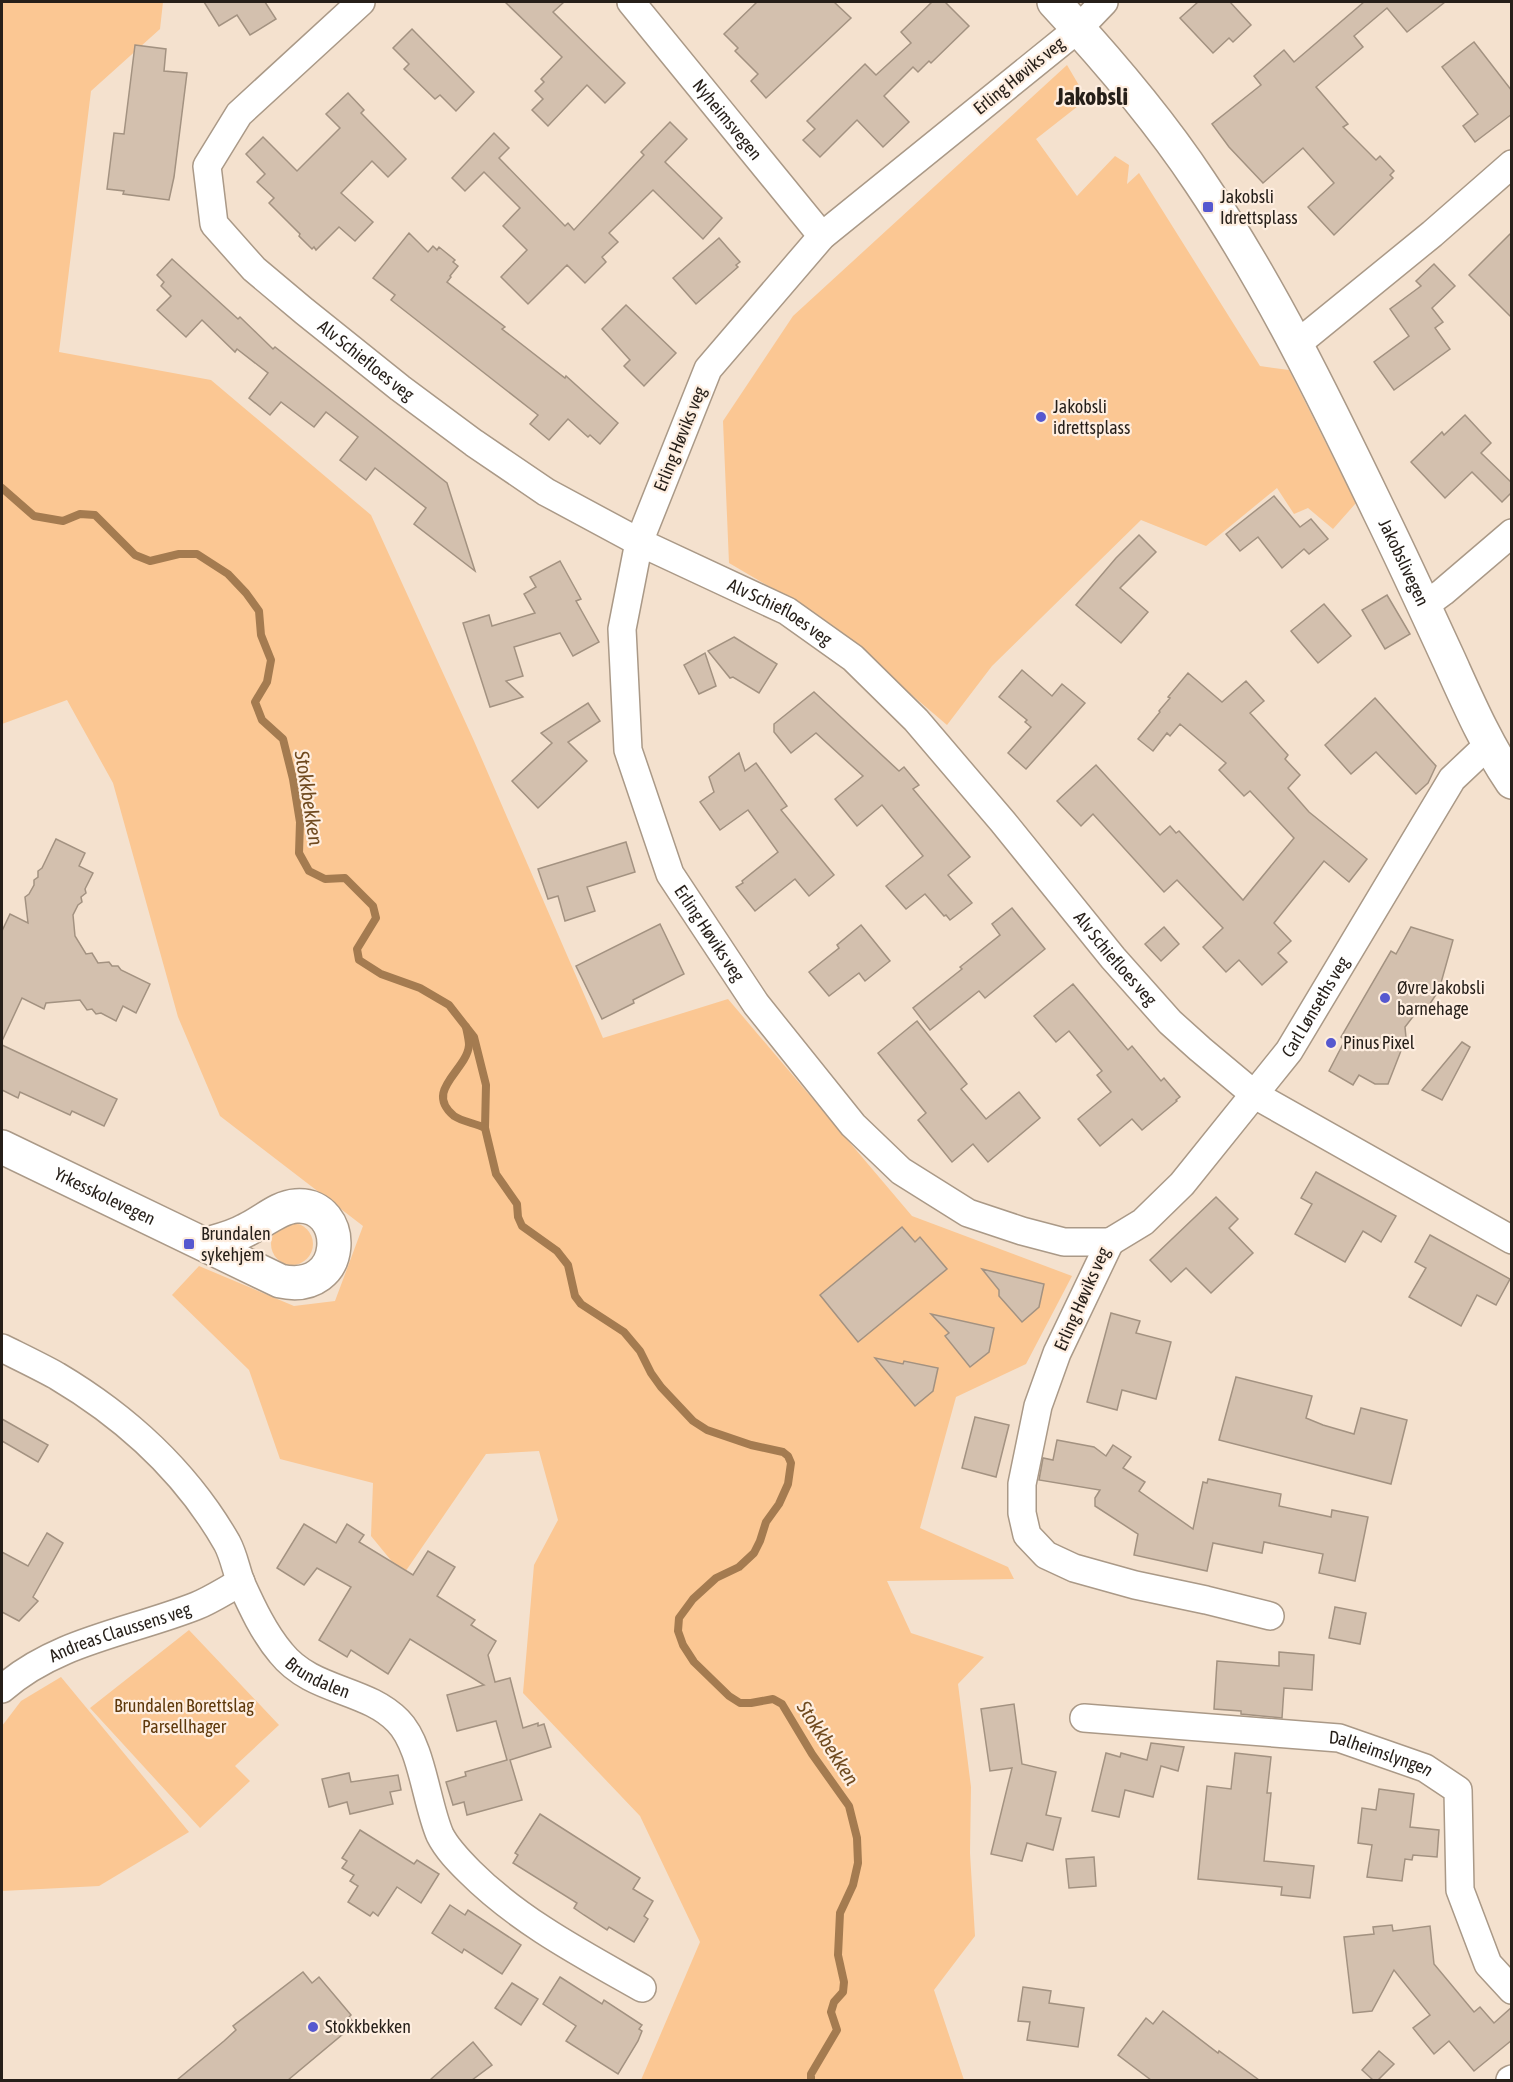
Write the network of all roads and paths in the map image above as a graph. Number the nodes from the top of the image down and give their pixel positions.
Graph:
1 (361, 2) edge
2 (631, 2) edge
3 (1054, 2) edge
4 (1104, 2) edge
5 (1079, 28) junction
6 (1512, 164) edge
7 (822, 236) junction
8 (1297, 344) junction
9 (1512, 532) edge
10 (639, 542) junction
11 (1424, 606) junction
12 (1488, 745) junction
13 (1512, 782) edge
14 (1255, 1095) junction
15 (2, 1147) edge
16 (1512, 1240) edge
17 (1110, 1242) junction
18 (207, 1244) dead end
19 (2, 1348) edge
20 (241, 1582) junction
21 (1270, 1616) dead end
22 (2, 1689) edge
23 (1084, 1718) dead end
24 (642, 1988) dead end
25 (1512, 1990) edge

1 - 10 street, Alv Schiefloes veg
2 - 7 street, Nyheimsvegen
3 - 5 street, Jakobslivegen
4 - 5 street, Erling Høviks veg
5 - 7 street, Erling Høviks veg
5 - 8 street, Jakobslivegen
6 - 8 street
7 - 10 street, Erling Høviks veg
8 - 11 street, Jakobslivegen
9 - 11 street
10 - 14 street, Alv Schiefloes veg
10 - 17 street, Erling Høviks veg
11 - 12 street, Jakobslivegen
12 - 13 street, Jakobslivegen
12 - 14 street, Carl Lønseths veg
14 - 16 street, Alv Schiefloes veg
14 - 17 street, Carl Lønseths veg
15 - 18 street, Yrkesskolevegen
17 - 21 street, Erling Høviks veg
19 - 20 street, Brundalen
20 - 22 street, Andreas Claussens veg
20 - 24 street, Brundalen
23 - 25 street, Dalheimslyngen

